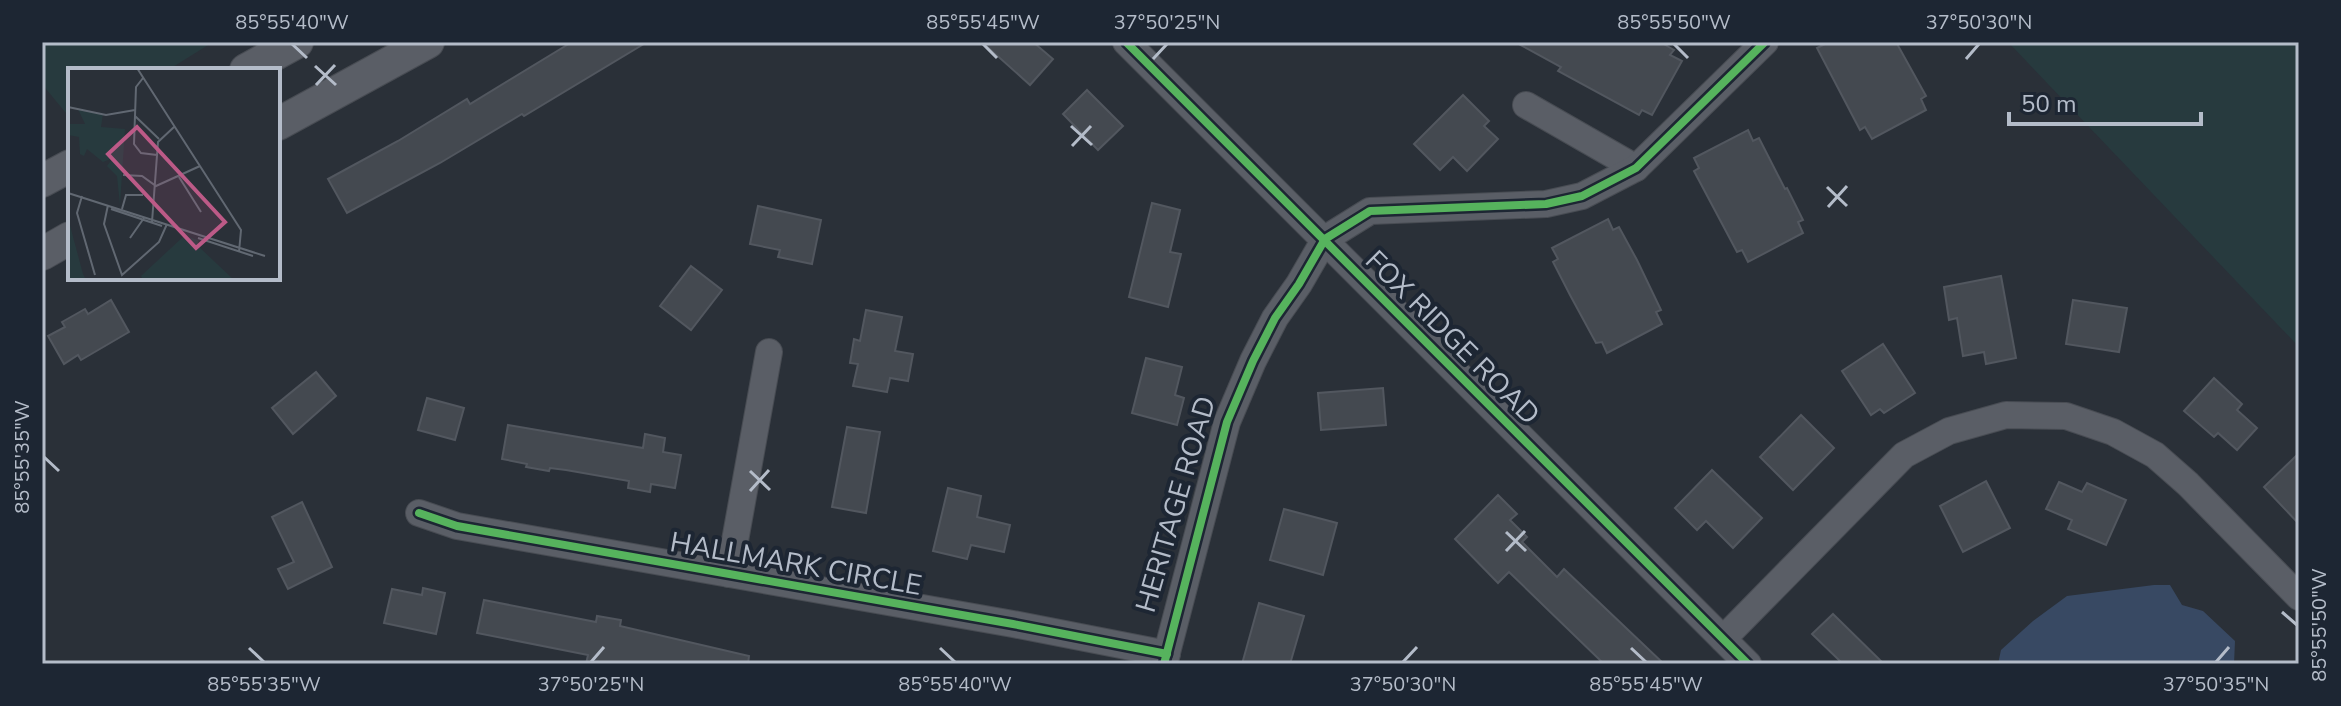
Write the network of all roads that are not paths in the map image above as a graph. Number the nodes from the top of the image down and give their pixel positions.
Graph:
1 (297, 42) edge
2 (428, 42) edge
3 (1126, 42) edge
4 (1757, 44) edge
5 (250, 68) edge
6 (1526, 105) dead end
7 (280, 123) edge
8 (68, 167) edge
9 (1636, 168) junction
10 (42, 181) edge
11 (68, 239) edge
12 (1325, 239) junction
13 (42, 254) edge
14 (769, 352) dead end
15 (419, 513) dead end
16 (729, 574) junction
17 (2299, 597) edge
18 (1723, 639) junction
19 (1166, 659) edge
20 (1748, 664) edge

1 - 5 street
2 - 7 street
3 - 12 street, FOX RIDGE ROAD
4 - 9 street
6 - 9 street
8 - 10 street
9 - 12 street
11 - 13 street
12 - 18 street, FOX RIDGE ROAD
12 - 19 street, HERITAGE ROAD
14 - 16 street
15 - 16 street, HALLMARK CIRCLE
16 - 19 street, HALLMARK CIRCLE
17 - 18 street
18 - 20 street, FOX RIDGE ROAD

